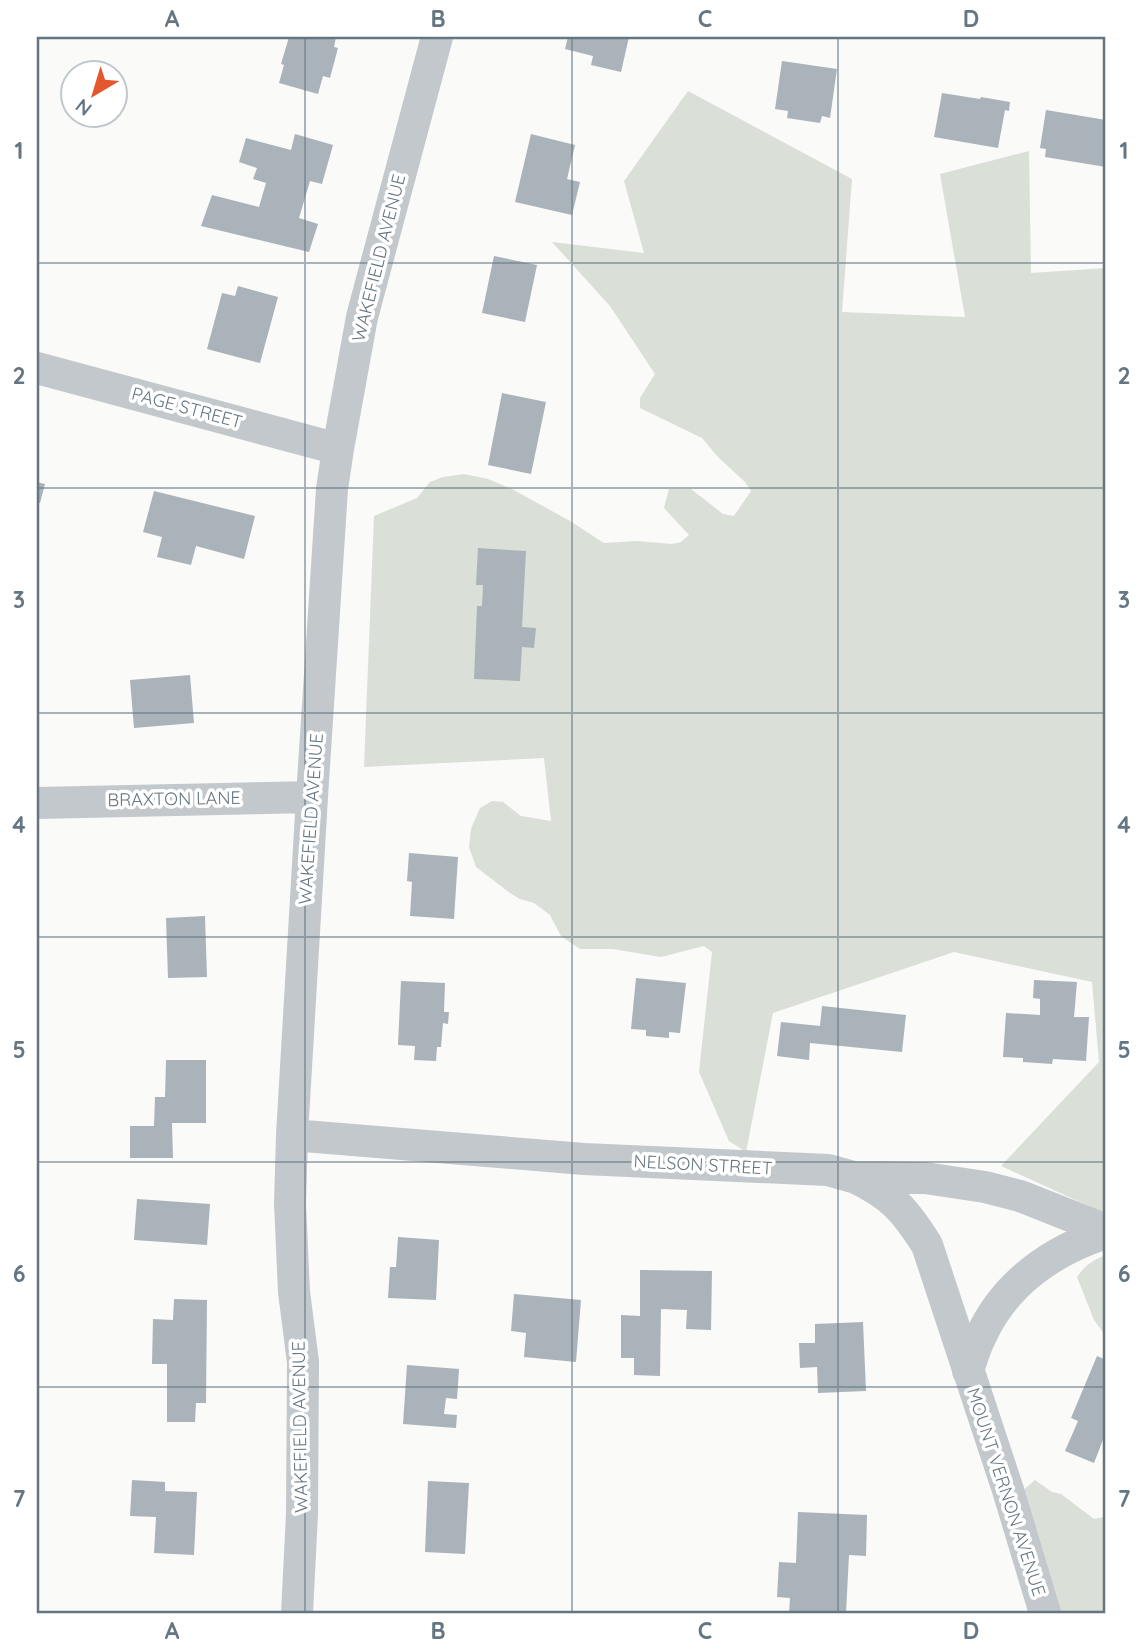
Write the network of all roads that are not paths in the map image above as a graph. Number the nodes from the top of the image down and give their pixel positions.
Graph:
1 (438, 37) edge
2 (37, 368) edge
3 (338, 449) junction
4 (312, 797) junction
5 (37, 803) edge
6 (292, 1135) junction
7 (853, 1177) junction
8 (1106, 1232) edge
9 (968, 1371) junction
10 (297, 1613) edge
11 (1045, 1613) edge

1 - 3 street, WAKEFIELD AVENUE
2 - 3 street, PAGE STREET
3 - 4 street, WAKEFIELD AVENUE
4 - 5 street, BRAXTON LANE
4 - 6 street, WAKEFIELD AVENUE
6 - 7 street, NELSON STREET
6 - 10 street, WAKEFIELD AVENUE
7 - 8 street, NELSON STREET
7 - 9 street, MOUNT VERNON AVENUE
8 - 9 street, MOUNT VERNON AVENUE
9 - 11 street, MOUNT VERNON AVENUE

